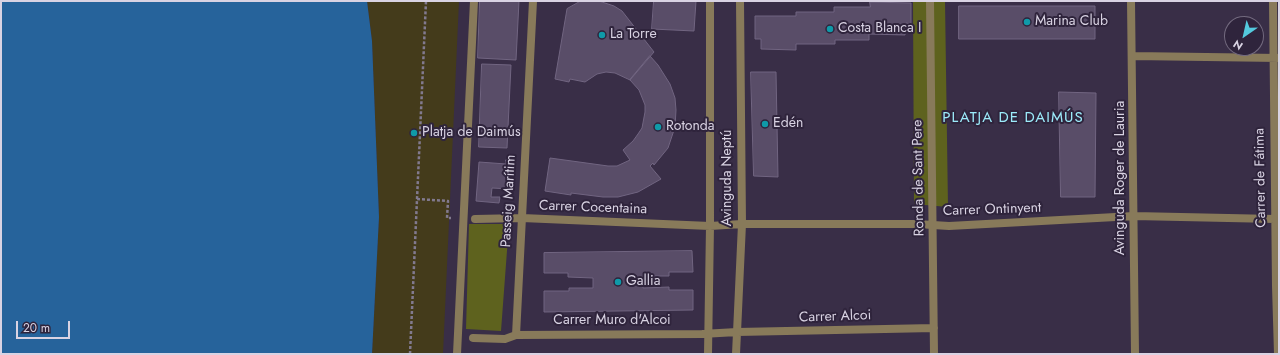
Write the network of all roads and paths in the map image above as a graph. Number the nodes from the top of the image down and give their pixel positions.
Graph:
1 (426, 1) edge
2 (474, 1) edge
3 (533, 1) edge
4 (710, 1) edge
5 (740, 1) edge
6 (930, 1) edge
7 (1131, 1) edge
8 (1273, 1) edge
9 (1133, 56) junction
10 (1276, 58) edge
11 (417, 199) junction
12 (448, 201) dead end
13 (1134, 216) junction
14 (521, 218) junction
15 (475, 219) dead end
16 (1275, 219) junction
17 (742, 224) junction
18 (933, 225) junction
19 (710, 226) junction
20 (934, 328) junction
21 (737, 332) junction
22 (708, 334) junction
23 (516, 335) junction
24 (473, 338) dead end
25 (410, 354) edge
26 (457, 354) edge
27 (708, 354) edge
28 (736, 354) edge
29 (934, 354) edge
30 (1135, 354) edge
31 (1278, 354) edge

1 - 11 path
2 - 26 street
3 - 14 street, Passeig Marítim
4 - 19 street, Avinguda Neptú
5 - 17 street, Avinguda Neptú
6 - 18 street, Ronda de Sant Pere
7 - 9 street, Avinguda Roger de Lauria
8 - 10 street, Carrer de Fátima
9 - 10 street
9 - 13 street, Avinguda Roger de Lauria
10 - 16 street, Carrer de Fátima
11 - 12 path
11 - 25 path
13 - 16 street, Carrer Ontinyent
13 - 18 street, Carrer Ontinyent
13 - 30 street, Avinguda Roger de Lauria
14 - 15 street, Carrer Cocentaina
14 - 19 street, Carrer Cocentaina
14 - 23 street, Passeig Marítim
16 - 31 street, Carrer de Fátima
17 - 18 street, Carrer Ontinyent
17 - 19 street, Carrer Ontinyent
17 - 21 street, Avinguda Neptú
18 - 20 street, Ronda de Sant Pere
19 - 22 street, Avinguda Neptú
20 - 21 street, Carrer Alcoi
20 - 29 street, Ronda de Sant Pere
21 - 22 street, Carrer Alcoi
21 - 28 street, Avinguda Neptú
22 - 23 street, Carrer Muro d'Alcoi
22 - 27 street, Avinguda Neptú
23 - 24 street

